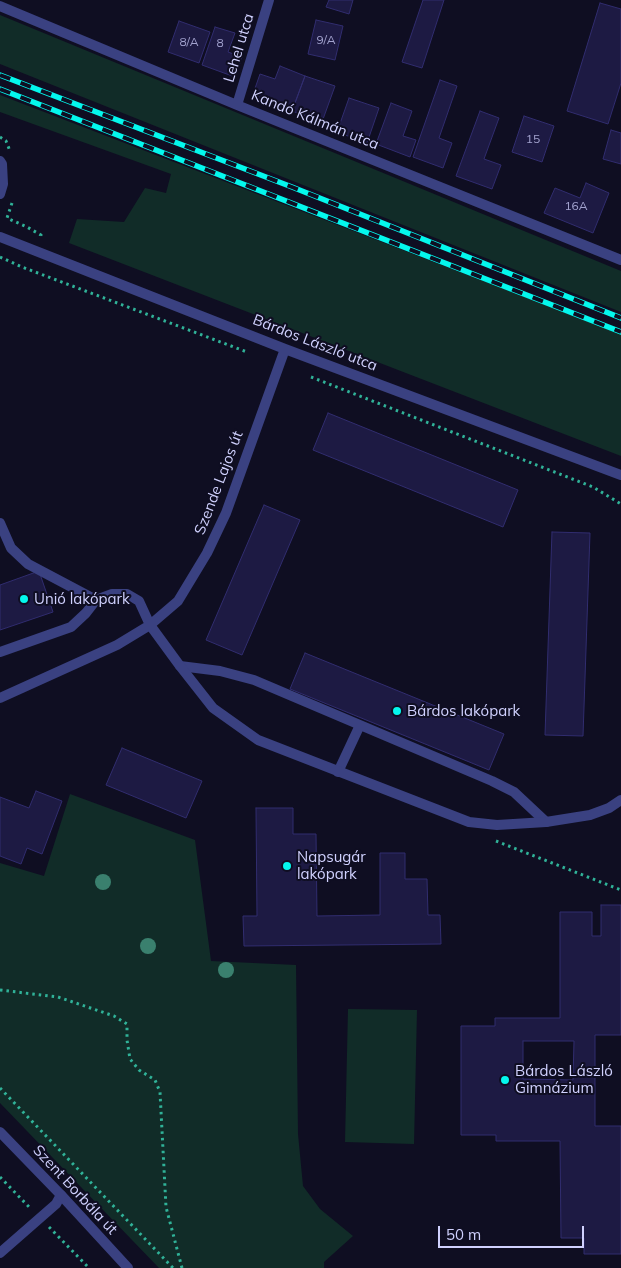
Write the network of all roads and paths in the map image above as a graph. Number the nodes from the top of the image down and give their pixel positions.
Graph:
1 (269, 0) edge
2 (0, 6) edge
3 (237, 105) junction
4 (0, 137) edge
5 (12, 155) dead end
6 (0, 161) edge
7 (0, 194) edge
8 (15, 194) dead end
9 (0, 237) edge
10 (31, 249) junction
11 (0, 257) edge
12 (621, 260) edge
13 (22, 267) junction
14 (285, 349) junction
15 (252, 354) dead end
16 (304, 374) dead end
17 (621, 475) edge
18 (621, 504) edge
19 (0, 523) edge
20 (96, 600) junction
21 (150, 625) junction
22 (0, 652) edge
23 (180, 666) junction
24 (0, 698) edge
25 (360, 726) junction
26 (338, 772) junction
27 (621, 800) edge
28 (546, 822) junction
29 (491, 839) dead end
30 (621, 890) edge
31 (0, 990) edge
32 (0, 1088) edge
33 (0, 1132) edge
34 (62, 1195) junction
35 (0, 1253) edge
36 (128, 1268) edge
37 (173, 1268) edge
38 (182, 1268) edge

1 - 3 street, Lehel utca
2 - 3 street, Kandó Kálmán utca
3 - 12 street, Kandó Kálmán utca
4 - 5 path
6 - 7 street
8 - 10 path
9 - 10 street, Bárdos László utca
10 - 13 path
10 - 14 street, Bárdos László utca
11 - 13 path
13 - 15 path
14 - 17 street, Bárdos László utca
14 - 21 street, Szende Lajos út
16 - 18 path
19 - 20 street
20 - 21 street
20 - 22 street
21 - 23 street
21 - 24 street, Szende Lajos út
23 - 25 street
23 - 26 street
25 - 26 street
25 - 28 street
26 - 28 street
27 - 28 street
29 - 30 path
31 - 38 path
32 - 37 path
33 - 34 street, Szent Borbála út
34 - 35 street
34 - 36 street, Szent Borbála út

